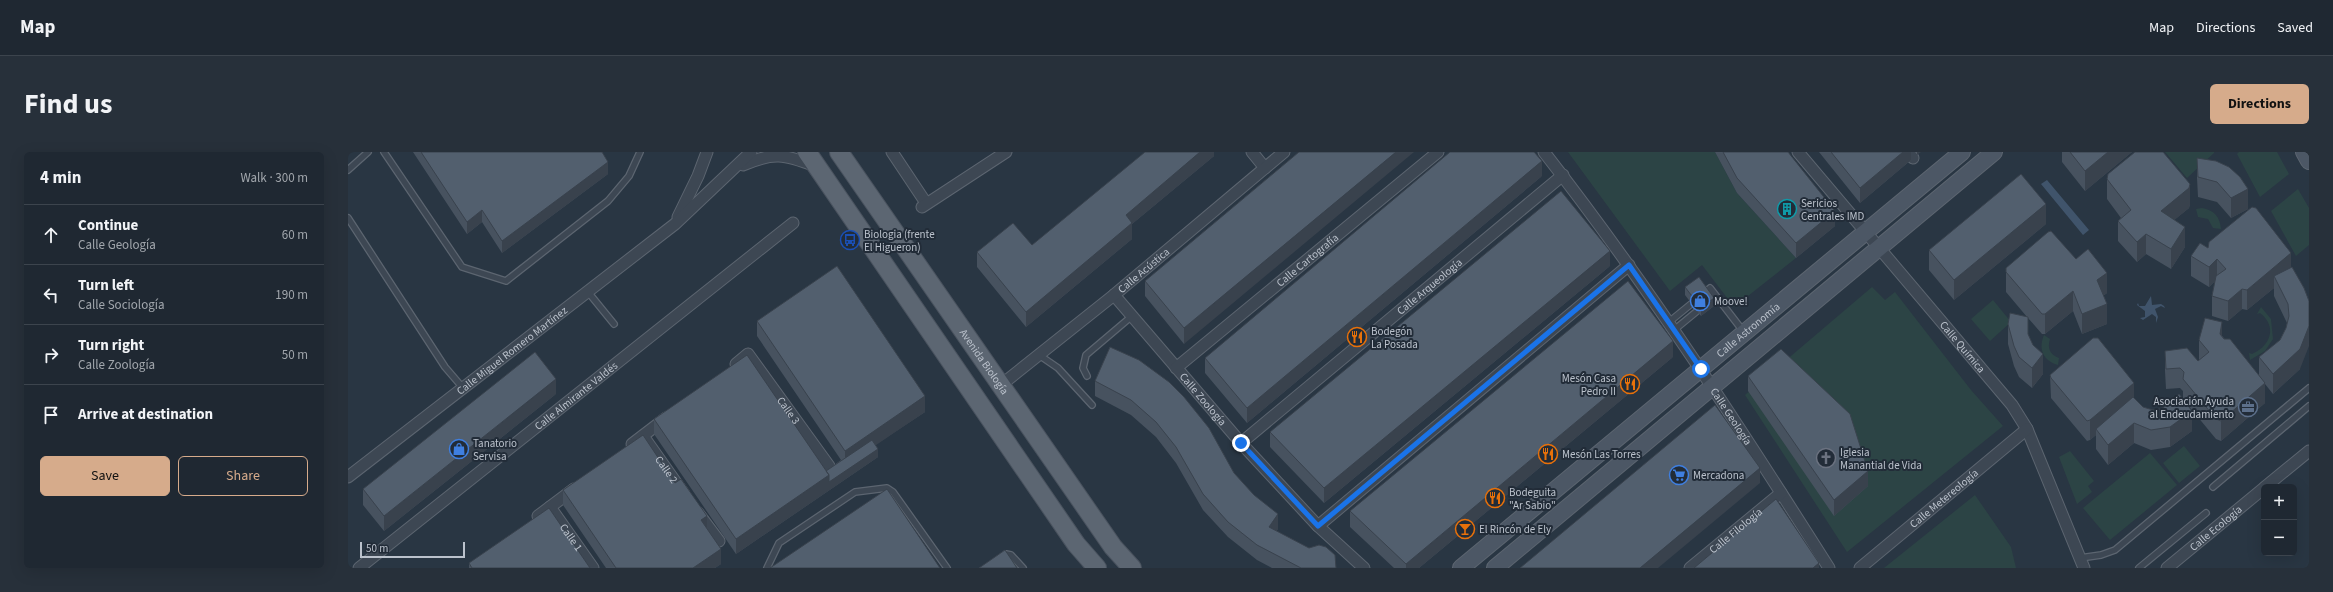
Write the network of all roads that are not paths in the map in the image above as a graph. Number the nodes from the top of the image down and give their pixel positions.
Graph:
1 (368, 152) edge
2 (384, 152) edge
3 (640, 152) edge
4 (707, 152) edge
5 (751, 152) edge
6 (839, 152) edge
7 (892, 152) edge
8 (1006, 152) edge
9 (1252, 152) edge
10 (1284, 152) edge
11 (1438, 152) edge
12 (1544, 152) edge
13 (1798, 152) edge
14 (1962, 152) edge
15 (1994, 152) edge
16 (2304, 152) edge
17 (812, 159) edge
18 (2309, 161) edge
19 (1265, 168) junction
20 (348, 170) edge
21 (733, 170) junction
22 (1563, 175) junction
23 (348, 218) edge
24 (793, 223) dead end
25 (675, 224) junction
26 (1865, 233) junction
27 (1878, 248) junction
28 (1629, 265) junction
29 (588, 292) junction
30 (1114, 295) junction
31 (1716, 296) junction
32 (1132, 316) junction
33 (614, 324) dead end
34 (1671, 326) junction
35 (1744, 333) junction
36 (1039, 355) junction
37 (1176, 368) junction
38 (730, 369) edge
39 (1701, 369) junction
40 (1087, 376) dead end
41 (1001, 385) junction
42 (1712, 387) junction
43 (2309, 388) edge
44 (463, 389) junction
45 (1092, 405) dead end
46 (2309, 406) edge
47 (674, 412) edge
48 (2026, 429) junction
49 (643, 436) junction
50 (1241, 443) junction
51 (624, 450) edge
52 (2309, 451) edge
53 (829, 466) dead end
54 (348, 477) edge
55 (581, 483) edge
56 (2270, 484) edge
57 (2213, 487) dead end
58 (2261, 491) edge
59 (1781, 493) junction
60 (550, 507) junction
61 (2206, 513) dead end
62 (532, 521) edge
63 (1318, 526) junction
64 (719, 541) dead end
65 (996, 561) edge
66 (2082, 563) edge
67 (358, 568) edge
68 (593, 568) edge
69 (767, 568) edge
70 (947, 568) edge
71 (1023, 568) edge
72 (1097, 568) edge
73 (1132, 568) edge
74 (1364, 568) edge
75 (1460, 568) edge
76 (1496, 568) edge
77 (1690, 568) edge
78 (1829, 568) edge
79 (1860, 568) edge
80 (2139, 568) edge
81 (2167, 568) edge

1 - 20 lane
2 - 3 lane
4 - 25 street
5 - 21 street
6 - 41 main road, Avenida Biología
7 - 8 street
9 - 19 street
10 - 19 street, Calle Acústica
11 - 37 street, Calle Cartografía
12 - 22 street, Calle Geología
13 - 26 street, Calle Química
14 - 26 street, Calle Astronomía
15 - 27 street, Calle Astronomía
16 - 18 street
17 - 21 street
17 - 72 main road
19 - 30 street, Calle Acústica
21 - 25 street, Calle Miguel Romero Martínez
22 - 28 street, Calle Geología
22 - 50 street, Calle Arqueología
23 - 44 lane
24 - 67 street, Calle Almirante Valdés
25 - 29 street, Calle Miguel Romero Martínez
26 - 27 street, Calle Química
26 - 35 street, Calle Astronomía
27 - 42 street, Calle Astronomía
27 - 48 street, Calle Química
28 - 34 street, Calle Geología
28 - 63 street
29 - 33 lane
29 - 44 street, Calle Miguel Romero Martínez
30 - 32 street, Calle Zoología
30 - 36 street, Calle Acústica
31 - 34 lane
31 - 34 lane
31 - 35 lane
32 - 37 street, Calle Zoología
32 - 40 lane
34 - 39 street, Calle Geología
35 - 39 street, Calle Astronomía
36 - 41 street, Calle Acústica
36 - 45 lane
37 - 50 street, Calle Zoología
38 - 53 street, Calle 3
39 - 42 street, Calle Geología
39 - 75 street, Calle Astronomía
41 - 73 main road, Avenida Biología
42 - 59 street, Calle Geología
42 - 76 street, Calle Astronomía
43 - 66 lane
44 - 54 street, Calle Miguel Romero Martínez
46 - 57 lane
47 - 49 street
48 - 66 street, Calle Química
48 - 79 street, Calle Metereología
49 - 51 street
49 - 64 street, Calle 2
50 - 63 street, Calle Zoología
52 - 56 street, Calle Ecología
55 - 60 street
58 - 81 street, Calle Ecología
59 - 77 street, Calle Filología
59 - 78 street, Calle Geología
60 - 62 street
60 - 68 street, Calle 1
61 - 80 lane
63 - 74 street, Calle Zoología
65 - 71 lane
69 - 70 lane

